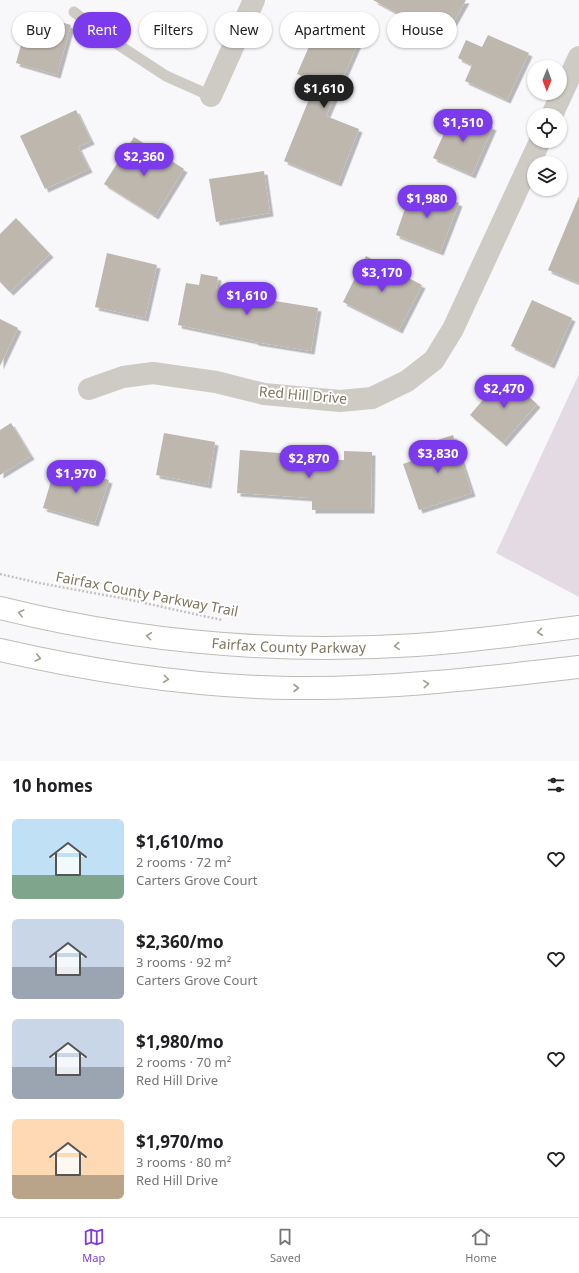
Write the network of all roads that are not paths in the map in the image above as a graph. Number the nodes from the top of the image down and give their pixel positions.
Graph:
1 (254, 0) edge
2 (123, 48) edge
3 (579, 57) edge
4 (211, 96) joint
5 (555, 108) edge
6 (537, 148) edge
7 (89, 389) dead end
8 (0, 608) edge
9 (579, 627) edge
10 (0, 650) edge
11 (579, 667) edge

1 - 4 street
2 - 4 lane
3 - 5 street
6 - 7 street, Red Hill Drive
9 -> 8 highway, Fairfax County Parkway
10 -> 11 highway

